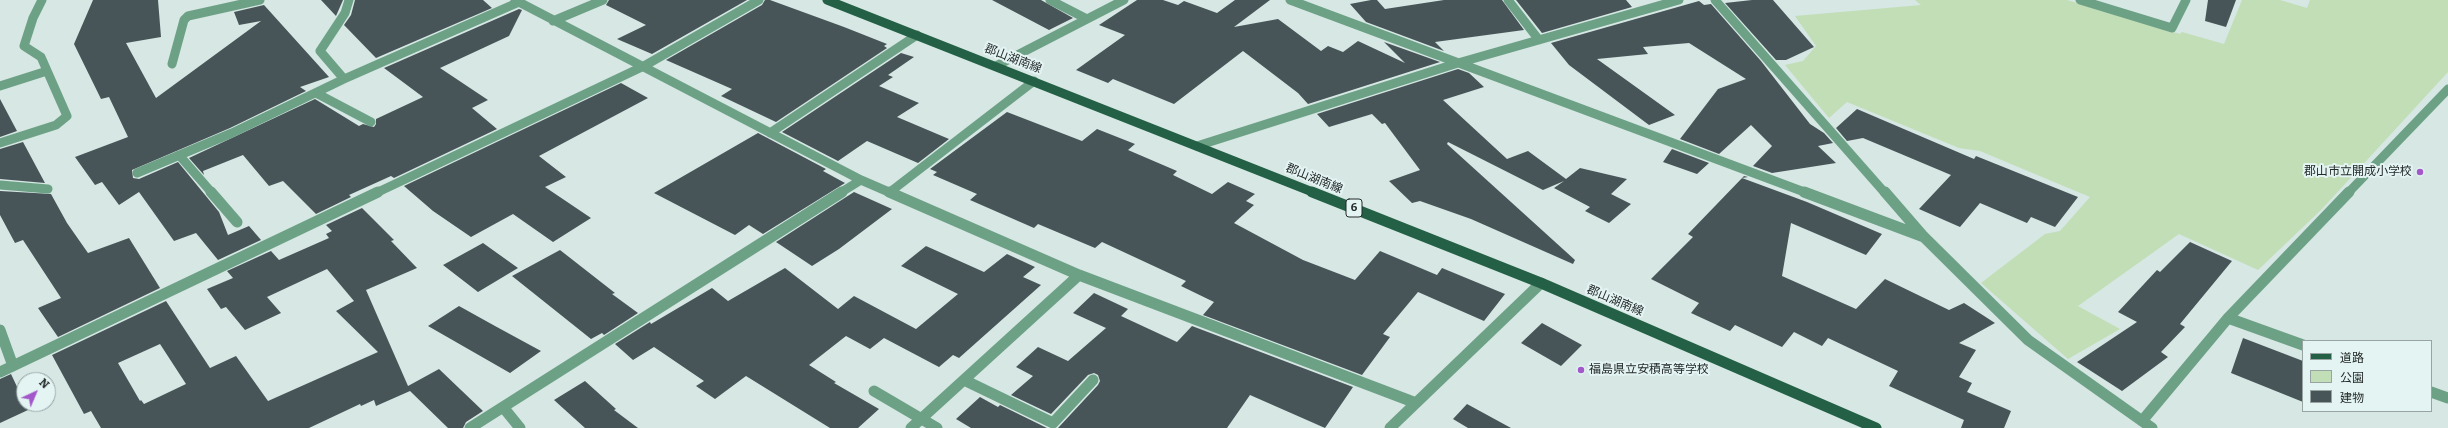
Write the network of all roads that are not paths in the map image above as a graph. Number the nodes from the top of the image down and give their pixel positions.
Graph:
1 (42, 0) edge
2 (260, 0) edge
3 (349, 0) edge
4 (603, 0) edge
5 (759, 0) edge
6 (827, 0) edge
7 (1050, 0) edge
8 (1124, 0) edge
9 (1290, 0) edge
10 (1508, 0) edge
11 (1678, 0) edge
12 (1715, 0) edge
13 (2080, 0) edge
14 (2186, 0) edge
15 (516, 1) edge
16 (1087, 19) junction
17 (553, 21) junction
18 (917, 35) junction
19 (1539, 40) junction
20 (1458, 63) junction
21 (172, 64) dead end
22 (644, 66) junction
23 (996, 66) junction
24 (47, 71) junction
25 (344, 79) junction
26 (1034, 81) junction
27 (0, 86) edge
28 (2448, 90) edge
29 (316, 93) junction
30 (371, 122) dead end
31 (770, 133) junction
32 (0, 143) edge
33 (1197, 146) junction
34 (179, 155) junction
35 (137, 173) dead end
36 (861, 180) junction
37 (0, 185) edge
38 (48, 189) dead end
39 (890, 192) junction
40 (237, 222) dead end
41 (1924, 237) junction
42 (1078, 275) junction
43 (1540, 283) junction
44 (2228, 318) junction
45 (0, 330) edge
46 (2302, 345) edge
47 (13, 366) junction
48 (0, 372) edge
49 (964, 380) junction
50 (1093, 380) dead end
51 (874, 391) dead end
52 (2432, 392) edge
53 (2448, 398) edge
54 (1416, 403) junction
55 (503, 407) junction
56 (921, 419) junction
57 (2142, 421) junction
58 (470, 428) edge
59 (520, 428) edge
60 (911, 428) edge
61 (937, 428) edge
62 (1390, 428) edge
63 (1876, 428) edge
64 (2152, 428) edge

1 - 24 street
2 - 21 street
3 - 25 street
4 - 17 street
5 - 22 street
6 - 18 main road, 郡山湖南線 / 6
7 - 16 street
8 - 16 street
9 - 20 street
10 - 19 street
11 - 19 street
12 - 41 street
13 - 14 street
15 - 17 street
15 - 25 street
16 - 23 street
17 - 22 street
18 - 23 main road, 郡山湖南線 / 6
18 - 31 street
19 - 20 street
20 - 33 street
20 - 41 street
22 - 31 street
22 - 47 street
23 - 26 main road, 郡山湖南線 / 6
24 - 27 street
24 - 32 street
25 - 29 street
26 - 33 main road, 郡山湖南線 / 6
26 - 39 street
28 - 44 street
29 - 30 street
29 - 34 street
31 - 36 street
33 - 43 main road, 郡山湖南線 / 6
34 - 35 street
34 - 40 street
36 - 39 street
36 - 55 street
37 - 38 street
39 - 42 street
41 - 57 street
42 - 49 street
42 - 54 street
43 - 54 street
43 - 63 main road, 郡山湖南線 / 6
44 - 46 street
44 - 57 street
45 - 47 street
47 - 48 street
49 - 50 street
49 - 56 street
51 - 56 street
52 - 53 street
54 - 62 street
55 - 58 street
55 - 59 street
56 - 60 street
56 - 61 street
57 - 64 street

